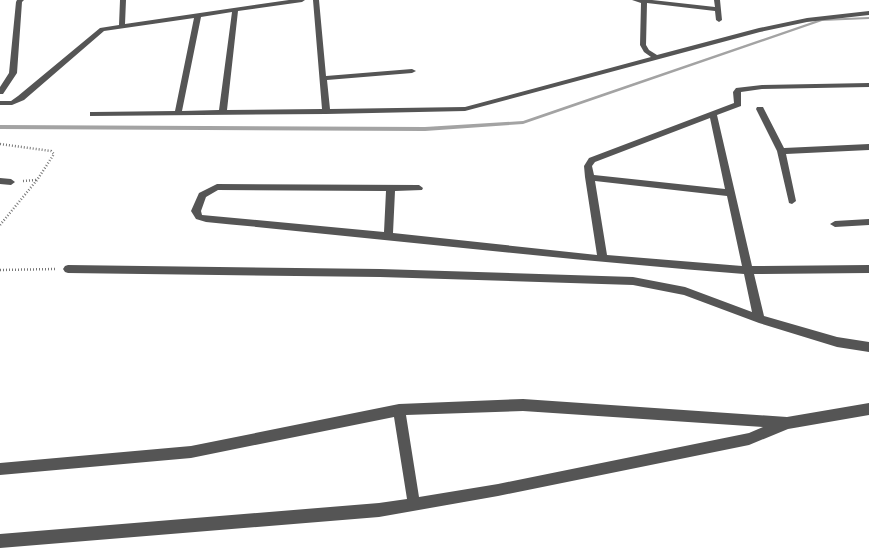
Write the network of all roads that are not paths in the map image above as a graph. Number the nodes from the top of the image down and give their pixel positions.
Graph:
1 (21, 0) edge
2 (123, 0) edge
3 (302, 0) edge
4 (316, 0) edge
5 (635, 0) edge
6 (644, 0) edge
7 (717, 0) edge
8 (718, 9) junction
9 (235, 10) junction
10 (869, 13) edge
11 (198, 15) junction
12 (719, 20) dead end
13 (122, 26) junction
14 (657, 58) junction
15 (412, 71) dead end
16 (324, 78) junction
17 (869, 85) edge
18 (0, 92) edge
19 (0, 103) edge
20 (760, 109) dead end
21 (326, 112) junction
22 (178, 113) junction
23 (223, 113) junction
24 (93, 114) dead end
25 (713, 114) junction
26 (869, 147) edge
27 (781, 151) junction
28 (589, 177) junction
29 (0, 181) edge
30 (11, 182) dead end
31 (391, 188) junction
32 (419, 188) dead end
33 (731, 193) junction
34 (792, 201) dead end
35 (869, 222) edge
36 (835, 224) dead end
37 (388, 236) junction
38 (603, 259) junction
39 (68, 269) road end
40 (869, 269) edge
41 (748, 270) junction
42 (759, 319) junction
43 (869, 347) edge
44 (869, 409) edge
45 (399, 410) junction
46 (787, 423) junction
47 (0, 469) edge
48 (414, 504) junction
49 (0, 541) edge

1 - 18 street
2 - 13 street
3 - 9 street
4 - 16 street
5 - 6 street
6 - 8 street
6 - 14 street
7 - 8 street
8 - 12 street
9 - 11 street
9 - 23 street
10 - 14 street
11 - 13 street
11 - 22 street
13 - 19 street
14 - 21 street
15 - 16 street
16 - 21 street
17 - 25 street
20 - 27 street
21 - 23 street
22 - 23 street
22 - 24 street
25 - 28 street
25 - 33 street
26 - 27 street
27 - 34 street
28 - 33 street
28 - 38 street
29 - 30 street
31 - 32 street
31 - 37 street
31 - 37 street
33 - 41 street
35 - 36 street
37 - 38 street
38 - 41 street
39 - 42 street
40 - 41 street
41 - 42 street
42 - 43 street
44 - 46 street
45 - 46 street
45 - 47 street
45 - 48 street
46 - 48 street
48 - 49 street

